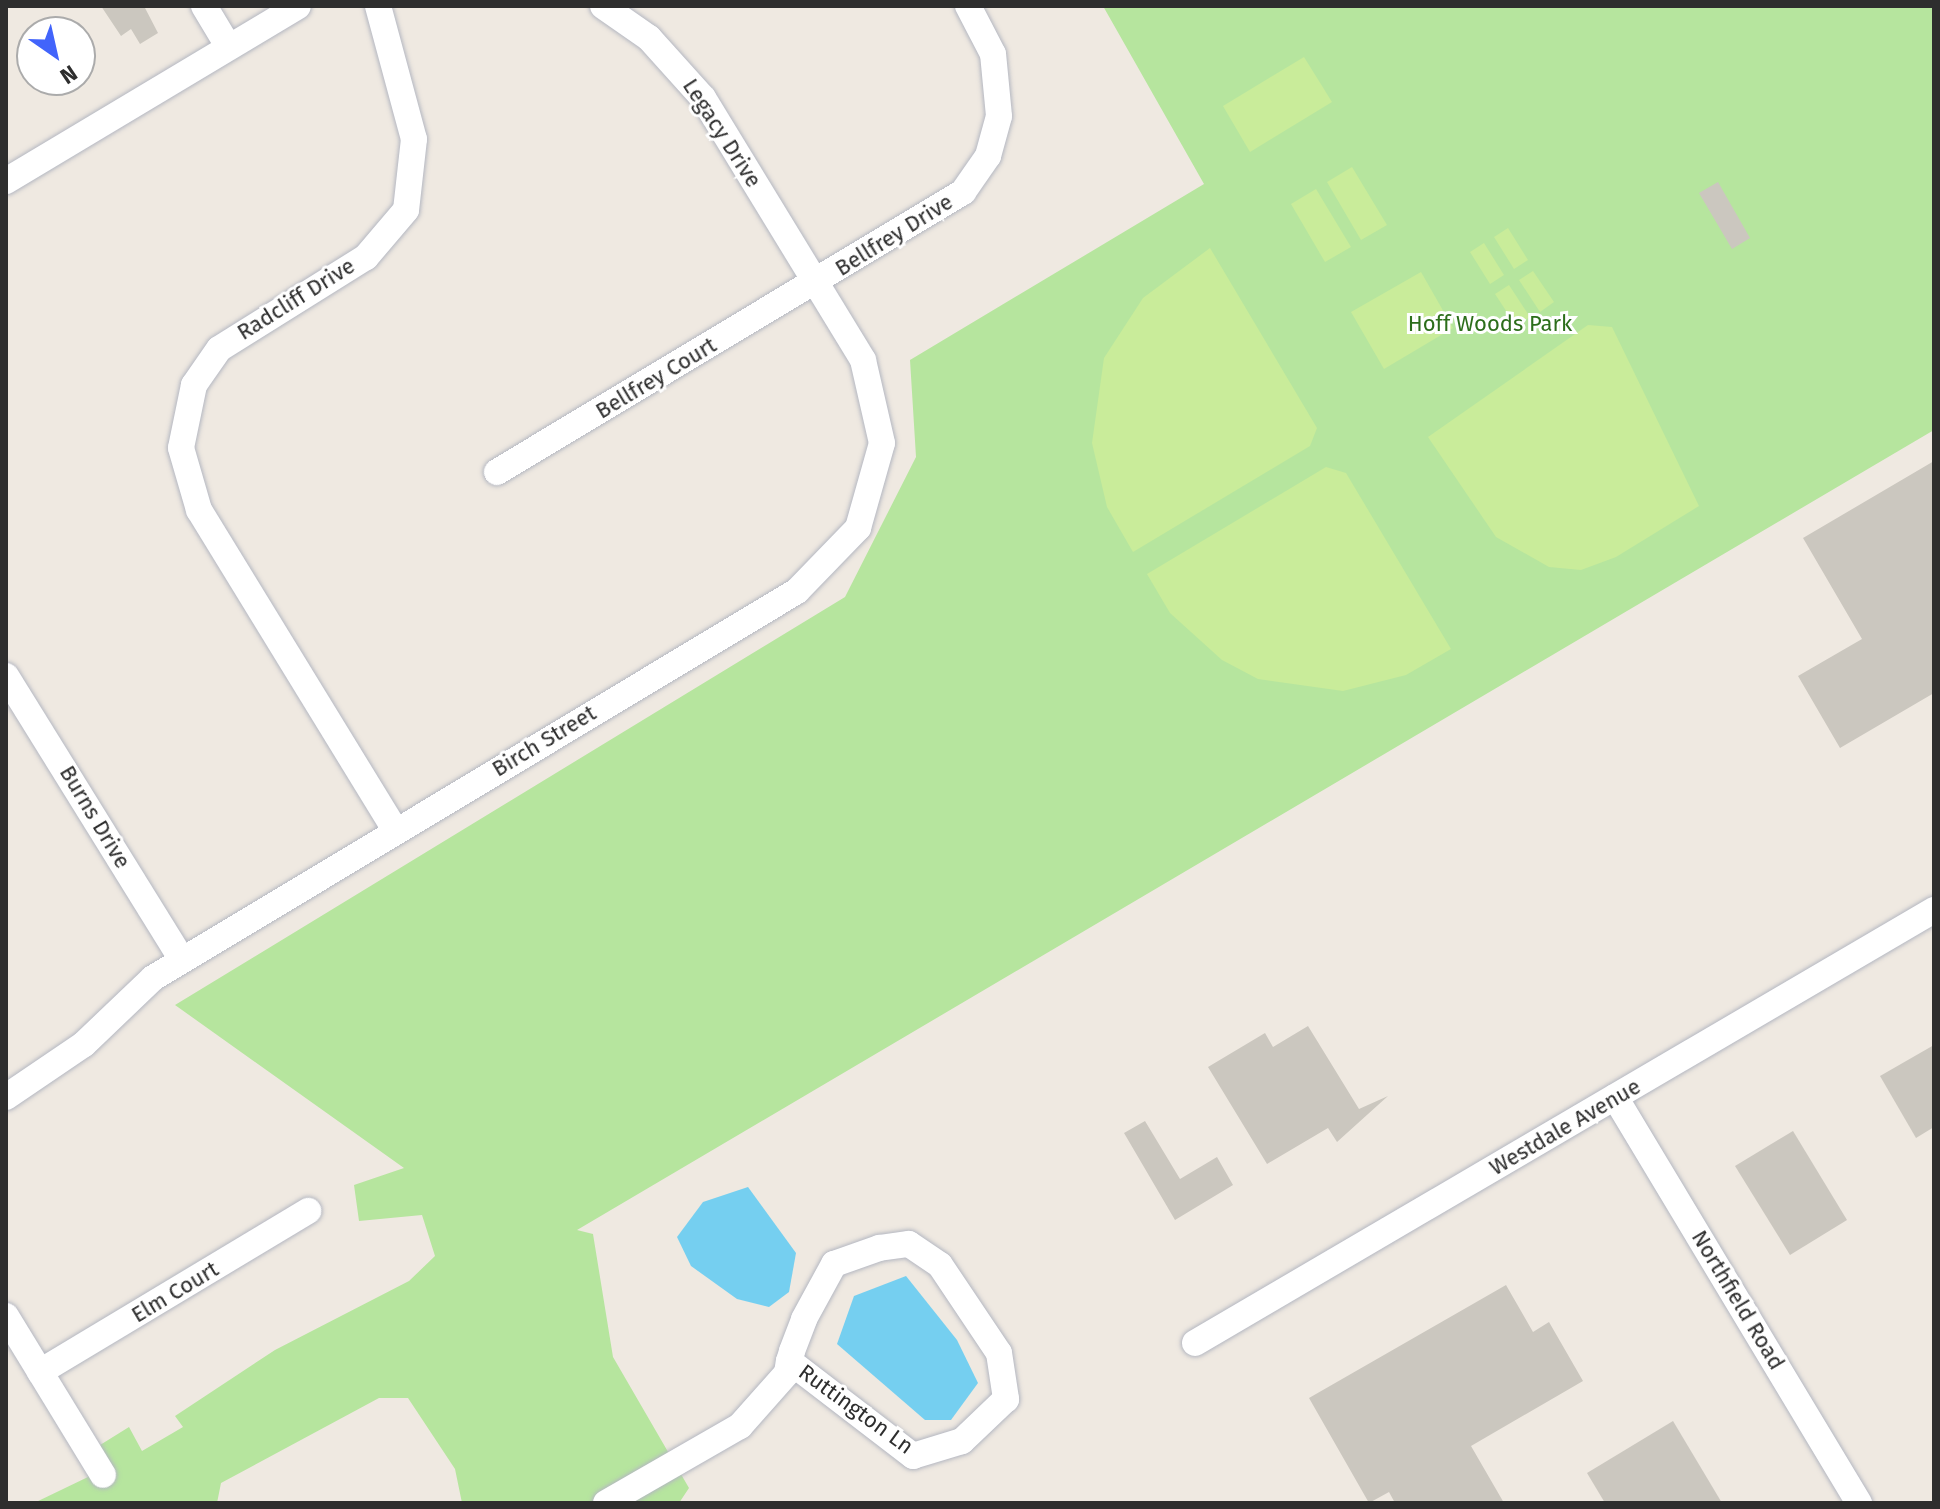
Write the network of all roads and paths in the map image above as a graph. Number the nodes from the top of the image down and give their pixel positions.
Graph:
1 (204, 6) edge
2 (298, 6) edge
3 (378, 6) edge
4 (603, 6) edge
5 (968, 6) edge
6 (228, 46) junction
7 (6, 181) edge
8 (815, 284) junction
9 (497, 472) dead end
10 (6, 676) edge
11 (395, 830) junction
12 (1934, 910) edge
13 (182, 960) junction
14 (6, 1097) edge
15 (1615, 1097) junction
16 (308, 1211) dead end
17 (6, 1316) edge
18 (1195, 1343) dead end
19 (789, 1361) junction
20 (40, 1372) junction
21 (103, 1475) dead end
22 (606, 1503) edge
23 (1859, 1503) edge

1 - 6 street
2 - 6 street
3 - 11 street, Radcliff Drive
4 - 8 street, Legacy Drive
5 - 8 street, Bellfrey Drive
6 - 7 street
8 - 9 street, Bellfrey Court
8 - 11 street, Birch Street
10 - 13 street, Burns Drive
11 - 13 street, Birch Street
12 - 15 street, Westdale Avenue
13 - 14 street, Birch Street
15 - 18 street, Westdale Avenue
15 - 23 street, Northfield Road
16 - 20 street, Elm Court
17 - 20 street
19 - 19 street, Ruttington Ln
19 - 22 street, Ruttington Ln
20 - 21 street

